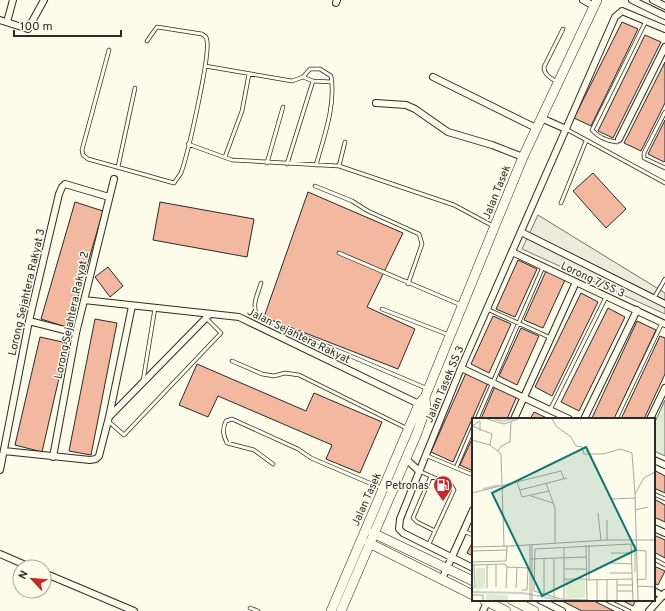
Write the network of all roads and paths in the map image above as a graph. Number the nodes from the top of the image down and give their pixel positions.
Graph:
1 (13, 0) edge
2 (44, 0) edge
3 (583, 0) edge
4 (606, 0) edge
5 (632, 0) edge
6 (653, 0) edge
7 (595, 3) edge
8 (664, 4) edge
9 (665, 16) edge
10 (0, 20) edge
11 (646, 21) junction
12 (7, 22) junction
13 (563, 29) dead end
14 (665, 29) edge
15 (147, 41) dead end
16 (665, 48) edge
17 (109, 50) dead end
18 (205, 66) junction
19 (249, 74) junction
20 (303, 77) junction
21 (433, 77) dead end
22 (313, 81) junction
23 (332, 82) junction
24 (558, 82) junction
25 (135, 88) dead end
26 (376, 103) dead end
27 (284, 107) dead end
28 (665, 112) edge
29 (541, 118) junction
30 (536, 128) junction
31 (566, 128) junction
32 (619, 139) joint
33 (586, 140) junction
34 (345, 142) dead end
35 (188, 144) junction
36 (225, 157) junction
37 (523, 157) junction
38 (268, 163) junction
39 (287, 164) junction
40 (316, 165) junction
41 (339, 166) junction
42 (118, 168) junction
43 (665, 168) edge
44 (114, 179) dead end
45 (665, 183) edge
46 (315, 186) dead end
47 (109, 198) junction
48 (561, 203) dead end
49 (495, 227) junction
50 (522, 232) junction
51 (512, 252) junction
52 (339, 254) dead end
53 (543, 266) junction
54 (665, 279) edge
55 (576, 282) junction
56 (262, 283) dead end
57 (408, 284) junction
58 (606, 296) junction
59 (654, 298) junction
60 (84, 300) junction
61 (665, 304) edge
62 (132, 306) junction
63 (463, 306) junction
64 (155, 308) junction
65 (382, 309) dead end
66 (487, 309) junction
67 (637, 310) junction
68 (208, 316) junction
69 (29, 321) junction
70 (518, 323) junction
71 (664, 323) edge
72 (76, 333) junction
73 (451, 336) junction
74 (551, 338) junction
75 (232, 361) dead end
76 (461, 368) junction
77 (143, 383) junction
78 (492, 383) junction
79 (665, 388) edge
80 (524, 397) junction
81 (425, 400) junction
82 (550, 410) junction
83 (477, 418) edge
84 (514, 418) edge
85 (567, 418) edge
86 (584, 418) edge
87 (616, 418) edge
88 (650, 418) edge
89 (109, 419) junction
90 (408, 429) junction
91 (472, 430) edge
92 (4, 450) junction
93 (426, 455) junction
94 (53, 456) junction
95 (406, 459) junction
96 (655, 460) edge
97 (273, 464) dead end
98 (665, 465) edge
99 (456, 468) junction
100 (0, 470) edge
101 (419, 471) junction
102 (472, 475) edge
103 (431, 476) junction
104 (383, 489) junction
105 (655, 494) edge
106 (665, 499) edge
107 (472, 512) edge
108 (367, 525) junction
109 (655, 528) edge
110 (435, 531) junction
111 (464, 531) junction
112 (665, 533) edge
113 (472, 535) edge
114 (370, 538) junction
115 (428, 546) junction
116 (0, 554) edge
117 (355, 554) junction
118 (452, 557) junction
119 (12, 559) edge
120 (655, 560) edge
121 (665, 565) edge
122 (472, 567) edge
123 (447, 568) junction
124 (52, 576) edge
125 (442, 579) junction
126 (472, 580) edge
127 (472, 594) edge
128 (664, 594) edge
129 (486, 601) edge
130 (514, 601) edge
131 (542, 601) edge
132 (608, 601) edge
133 (250, 608) dead end
134 (134, 611) edge
135 (258, 611) edge
136 (331, 611) edge
137 (341, 611) edge
138 (483, 611) edge
139 (506, 611) edge
140 (534, 611) edge
141 (562, 611) edge
142 (629, 611) edge
143 (648, 611) edge

1 - 12 street
2 - 12 street
3 - 7 street
4 - 7 main road
5 - 9 street
6 - 8 street
7 - 24 main road, Jalan Tasek
10 - 12 street
11 - 14 street
11 - 31 street, Jalan Tasek SS 3
11 - 32 lane
13 - 24 lane
15 - 18 lane
16 - 32 street
17 - 42 lane
18 - 19 lane
18 - 35 lane
19 - 20 lane
19 - 36 lane
20 - 22 lane
20 - 23 lane
21 - 30 street
22 - 23 lane
22 - 39 lane
23 - 40 lane
24 - 29 main road, Jalan Tasek
25 - 42 lane
26 - 37 street
27 - 38 lane
28 - 43 lane
29 - 30 main road, Jalan Tasek
29 - 31 street
30 - 37 main road, Jalan Tasek
31 - 33 lane
31 - 50 street, Jalan Tasek SS 3
33 - 45 lane
33 - 48 lane
34 - 41 lane
35 - 36 lane
35 - 42 lane
36 - 38 lane
37 - 49 main road, Jalan Tasek
38 - 39 lane
39 - 40 lane
40 - 41 lane
41 - 49 lane
44 - 47 street, Lorong Sejahtera Rakyat 2
46 - 57 lane
47 - 60 street, Lorong Sejahtera Rakyat 2
47 - 69 street, Lorong Sejahtera Rakyat 3
49 - 63 main road, Jalan Tasek
50 - 51 street, Jalan Tasek SS 3
50 - 59 street
51 - 53 street, Lorong 7/SS 3
51 - 66 street, Jalan Tasek SS 3
52 - 57 lane
53 - 55 street, Lorong 7/SS 3
53 - 70 lane
54 - 59 lane
55 - 58 street, Lorong 7/SS 3
55 - 74 street
56 - 81 lane
57 - 63 lane
58 - 67 street, Lorong 7/SS 3
58 - 82 lane
59 - 61 street
60 - 62 street, Jalan Sejahtera Rakyat
60 - 72 street, Lorong Sejahtera Rakyat 2
62 - 64 street, Jalan Sejahtera Rakyat
62 - 89 street
63 - 73 main road, Jalan Tasek
64 - 68 street, Jalan Sejahtera Rakyat
64 - 77 lane
65 - 73 lane
66 - 70 lane
66 - 76 street, Jalan Tasek SS 3
67 - 71 street, Lorong 7/SS 3
67 - 86 street
68 - 77 street
68 - 81 street, Jalan Sejahtera Rakyat
68 - 89 lane
69 - 72 street
69 - 92 street, Lorong Sejahtera Rakyat 3
70 - 74 lane
70 - 78 lane
71 - 87 lane
72 - 94 street, Lorong Sejahtera Rakyat 2
73 - 81 main road, Jalan Tasek
74 - 80 street
75 - 90 lane
76 - 78 street
76 - 93 street, Jalan Tasek SS 3
77 - 89 street
78 - 80 street
78 - 83 lane
79 - 88 street
80 - 82 street
80 - 84 street
81 - 90 main road, Jalan Tasek
81 - 95 main road, Jalan Tasek
82 - 85 street
89 - 94 street
90 - 104 main road, Jalan Tasek
91 - 99 lane
92 - 94 street
92 - 100 street, Lorong Sejahtera Rakyat 3
93 - 99 lane
93 - 101 street, Jalan Tasek SS 3
95 - 101 street
95 - 114 main road, Jalan Tasek
96 - 98 street
97 - 104 lane
99 - 102 lane
101 - 103 lane
101 - 115 street, Jalan Tasek SS 3
103 - 110 lane
103 - 110 lane
104 - 108 main road, Jalan Tasek
105 - 106 lane
107 - 111 street
108 - 114 main road
108 - 117 main road, Jalan Tasek
109 - 112 street
110 - 115 lane
111 - 113 lane
111 - 118 street
114 - 117 main road
114 - 123 main road
114 - 125 main road
114 - 137 main road, Jalan Tasek
115 - 118 street
116 - 119 street
117 - 136 main road, Jalan Tasek
118 - 122 street
118 - 123 street
120 - 121 lane
123 - 125 street
123 - 126 main road
124 - 134 street
125 - 127 main road
128 - 143 street
129 - 138 street
129 - 139 main road
130 - 140 main road
131 - 141 street
132 - 142 lane
133 - 135 lane

